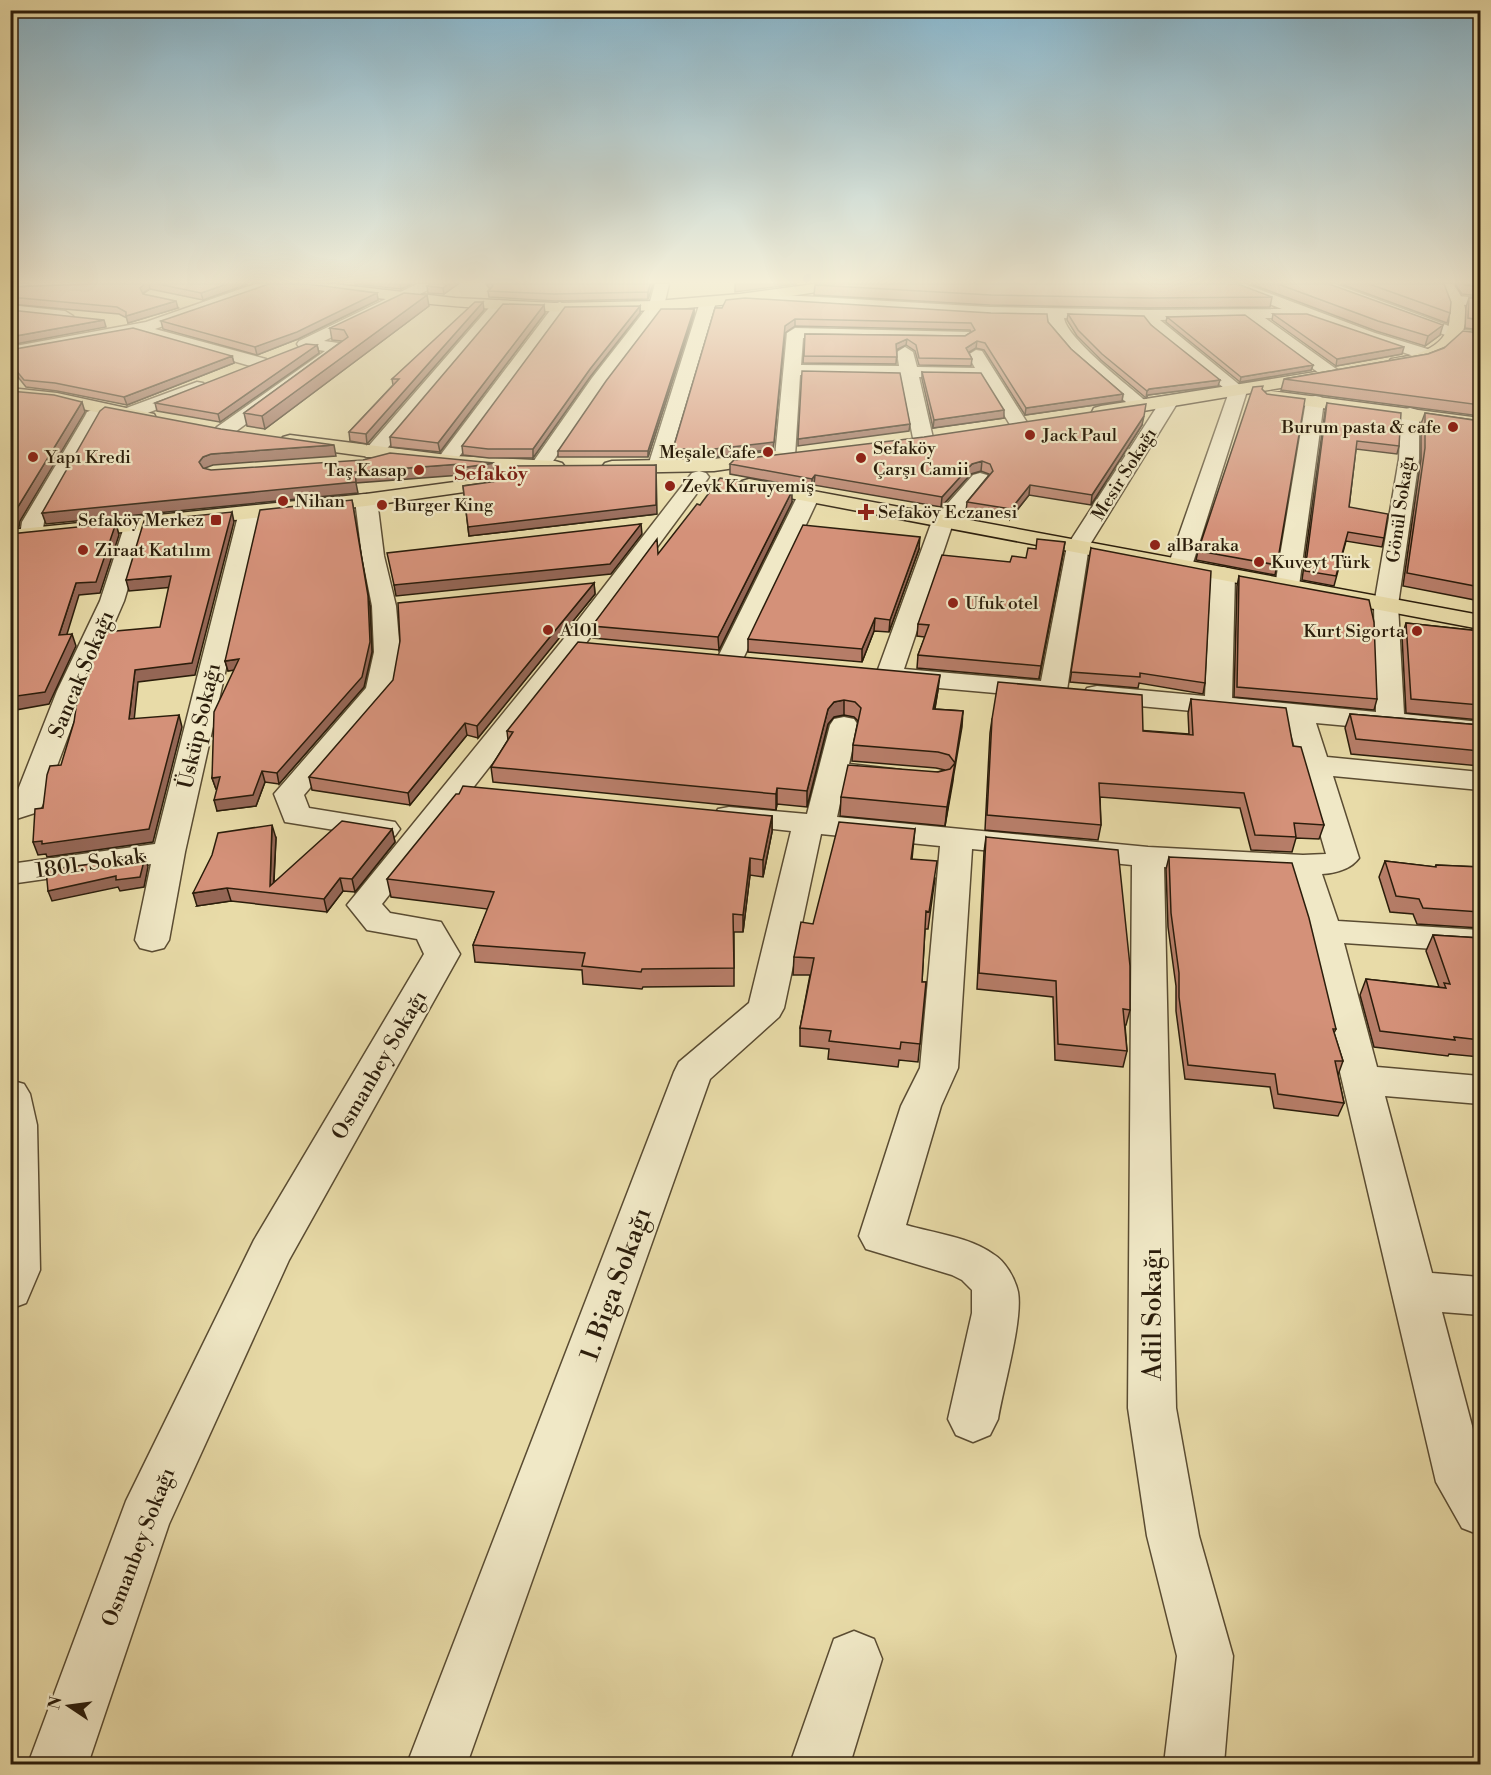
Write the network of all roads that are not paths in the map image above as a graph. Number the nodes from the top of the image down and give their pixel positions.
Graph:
1 (251, 367) edge
2 (314, 367) edge
3 (446, 367) edge
4 (516, 367) edge
5 (610, 367) edge
6 (688, 367) edge
7 (793, 367) edge
8 (907, 367) edge
9 (982, 367) edge
10 (1097, 367) edge
11 (1208, 367) edge
12 (1328, 367) edge
13 (793, 370) junction
14 (908, 373) junction
15 (986, 373) junction
16 (233, 374) edge
17 (1339, 374) joint
18 (212, 382) edge
19 (1276, 384) junction
20 (1238, 391) junction
21 (12, 394) edge
22 (1294, 398) junction
23 (1315, 401) junction
24 (1169, 402) junction
25 (1141, 406) junction
26 (106, 410) junction
27 (128, 414) junction
28 (1086, 414) edge
29 (1410, 414) junction
30 (167, 421) edge
31 (1041, 421) edge
32 (1019, 424) junction
33 (1480, 424) edge
34 (201, 427) edge
35 (998, 427) edge
36 (224, 431) junction
37 (247, 435) edge
38 (945, 435) edge
39 (270, 438) edge
40 (923, 438) junction
41 (900, 441) edge
42 (808, 453) edge
43 (383, 454) junction
44 (785, 456) junction
45 (446, 462) junction
46 (331, 465) edge
47 (540, 466) junction
48 (658, 466) junction
49 (714, 474) junction
50 (980, 478) edge
51 (808, 497) junction
52 (366, 500) junction
53 (250, 512) junction
54 (943, 521) junction
55 (667, 522) junction
56 (136, 524) junction
57 (634, 526) edge
58 (21, 536) edge
59 (1078, 546) junction
60 (1180, 566) junction
61 (1223, 574) junction
62 (620, 582) junction
63 (585, 585) edge
64 (1287, 586) junction
65 (1386, 604) junction
66 (1480, 622) edge
67 (729, 661) edge
68 (1053, 690) junction
69 (1218, 706) junction
70 (1299, 713) junction
71 (1390, 722) junction
72 (844, 725) dead end
73 (1480, 730) edge
74 (1315, 765) junction
75 (833, 771) junction
76 (913, 778) edge
77 (1480, 781) edge
78 (10, 812) edge
79 (702, 814) edge
80 (814, 825) junction
81 (420, 834) junction
82 (957, 838) junction
83 (169, 852) junction
84 (1148, 857) junction
85 (1304, 865) junction
86 (10, 874) edge
87 (1324, 931) junction
88 (152, 940) dead end
89 (1480, 941) edge
90 (1361, 1080) junction
91 (1480, 1090) edge
92 (10, 1094) edge
93 (14, 1210) edge
94 (10, 1290) edge
95 (1414, 1291) junction
96 (1480, 1296) edge
97 (973, 1419) dead end
98 (1480, 1510) edge
99 (854, 1659) dead end
100 (58, 1764) edge
101 (437, 1764) edge
102 (820, 1764) edge
103 (1194, 1764) edge

1 - 16 street
2 - 36 street
3 - 43 street
4 - 45 street
5 - 47 street
6 - 48 street
7 - 13 street
8 - 14 street
9 - 15 street
10 - 25 street
11 - 20 street
12 - 17 street
13 - 14 street
13 - 44 street
14 - 15 street
14 - 40 street
15 - 32 street
17 - 19 main road
18 - 27 street
19 - 20 main road
19 - 22 main road
20 - 22 main road
20 - 24 main road
20 - 60 street
21 - 26 main road
22 - 23 main road
23 - 29 main road
23 - 64 street
24 - 25 main road
24 - 59 street, Mesir Sokağı
25 - 28 main road
26 - 27 main road
26 - 58 street
27 - 30 main road
29 - 33 main road
29 - 65 street, Gönül Sokağı
31 - 32 main road
32 - 35 main road
34 - 36 main road
36 - 37 main road
38 - 40 main road
39 - 43 main road
40 - 41 main road
42 - 44 main road
43 - 45 main road
43 - 46 street
44 - 49 main road
45 - 47 main road
47 - 52 main road
48 - 49 main road
48 - 49 main road
49 - 51 main road
49 - 55 street, Osmanbey Sokağı
50 - 54 street
51 - 54 main road
51 - 67 street
52 - 53 main road
52 - 81 street
53 - 56 main road
53 - 83 street, Üsküp Sokağı
54 - 59 main road
54 - 68 street
55 - 57 street
55 - 62 street, Osmanbey Sokağı
56 - 58 main road
56 - 78 street, Sancak Sokağı
59 - 60 main road
59 - 68 street
60 - 61 main road
61 - 64 main road
61 - 69 street
62 - 63 street
62 - 81 street, Osmanbey Sokağı
64 - 65 main road
65 - 66 main road
65 - 71 street, Gönül Sokağı
68 - 69 street
69 - 70 street
70 - 71 street
70 - 74 street
71 - 73 street
72 - 75 street, 1. Biga Sokağı
74 - 77 street
74 - 85 street
75 - 76 street
75 - 80 street, 1. Biga Sokağı
79 - 80 street
80 - 82 street
80 - 101 street, 1. Biga Sokağı
81 - 100 street, Osmanbey Sokağı
82 - 84 street
82 - 97 street
83 - 86 street, 1801. Sokak
83 - 88 street, Üsküp Sokağı
84 - 85 street
84 - 103 street, Adil Sokağı
85 - 87 street
87 - 89 street
87 - 90 street
90 - 91 street
90 - 95 street
92 - 93 street
93 - 94 street
95 - 96 street
95 - 98 street
99 - 102 street

